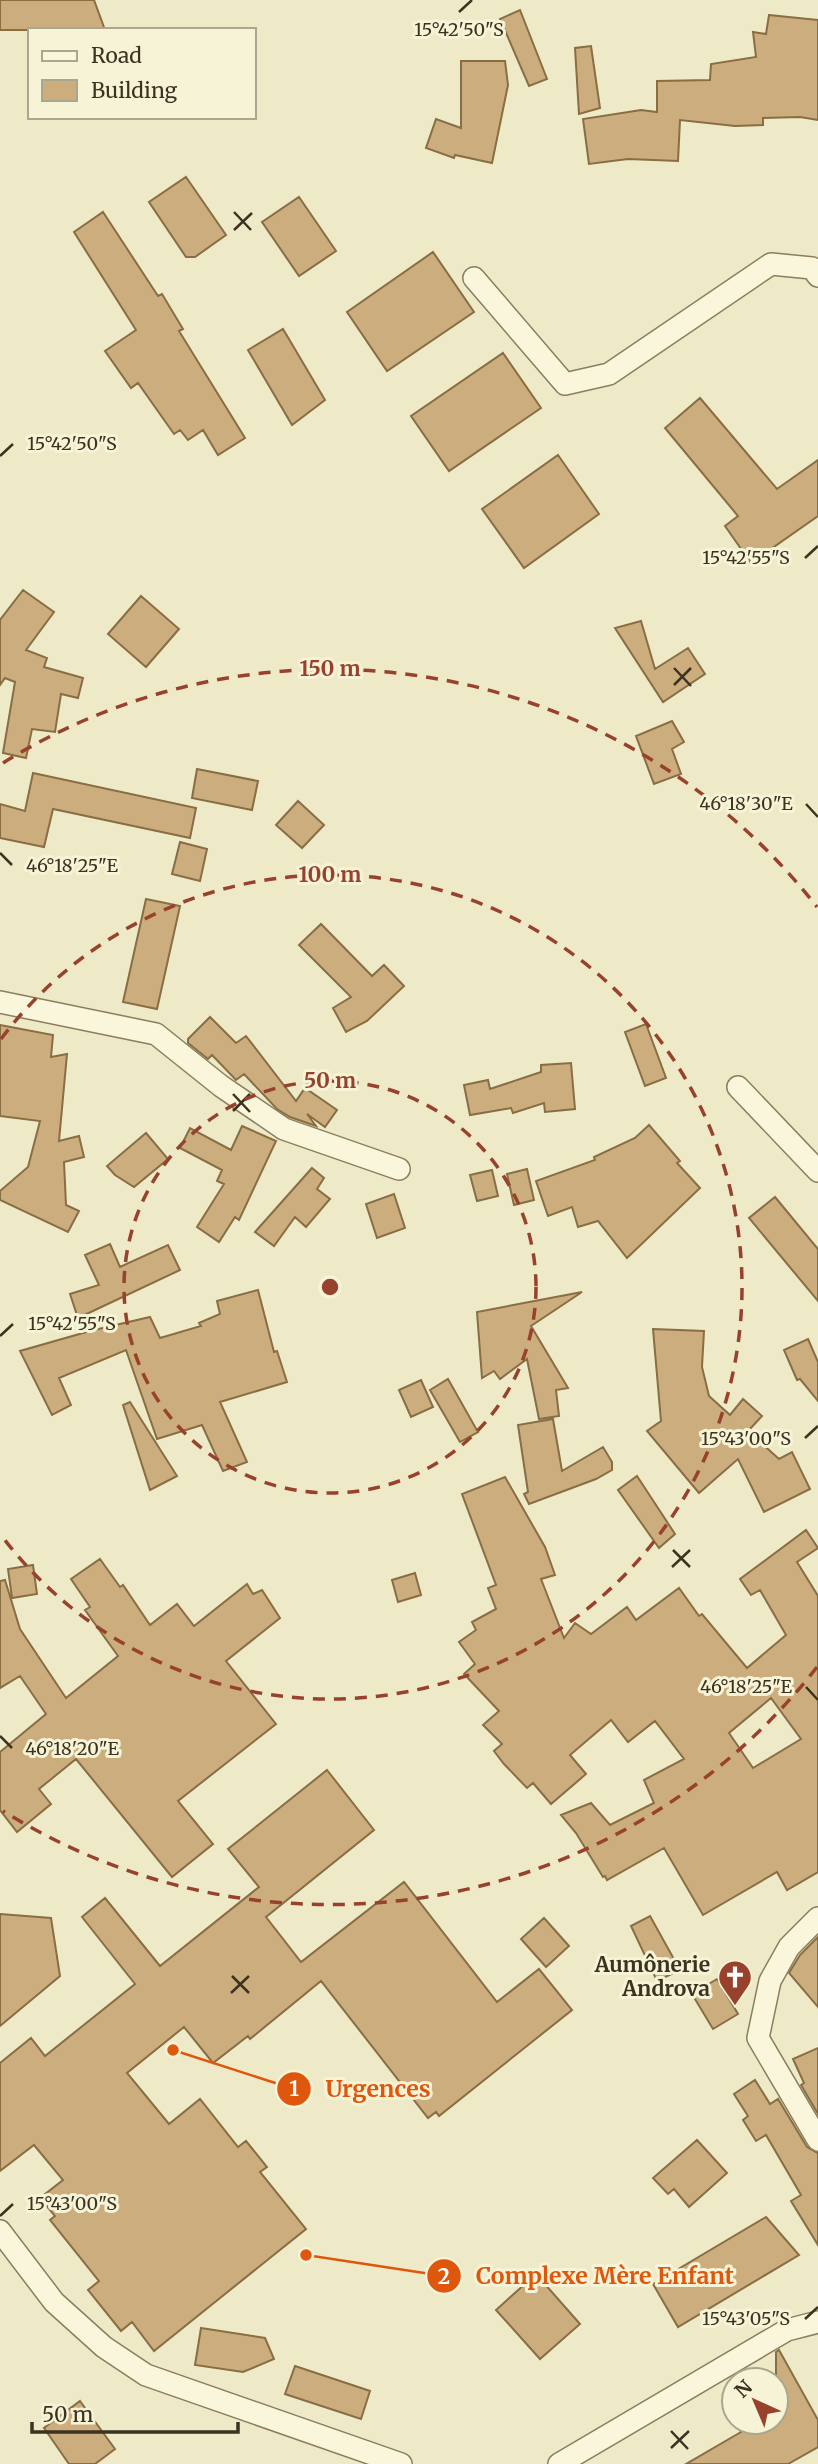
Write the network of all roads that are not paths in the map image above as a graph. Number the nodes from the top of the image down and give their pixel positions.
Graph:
1 (818, 276) edge
2 (474, 278) dead end
3 (0, 1002) edge
4 (738, 1087) dead end
5 (399, 1169) dead end
6 (818, 1171) edge
7 (818, 1918) edge
8 (818, 2140) edge
9 (0, 2231) edge
10 (818, 2322) edge
11 (401, 2464) edge
12 (559, 2464) edge

1 - 2 street
3 - 5 street
4 - 6 street
7 - 8 street
9 - 11 street
10 - 12 street

